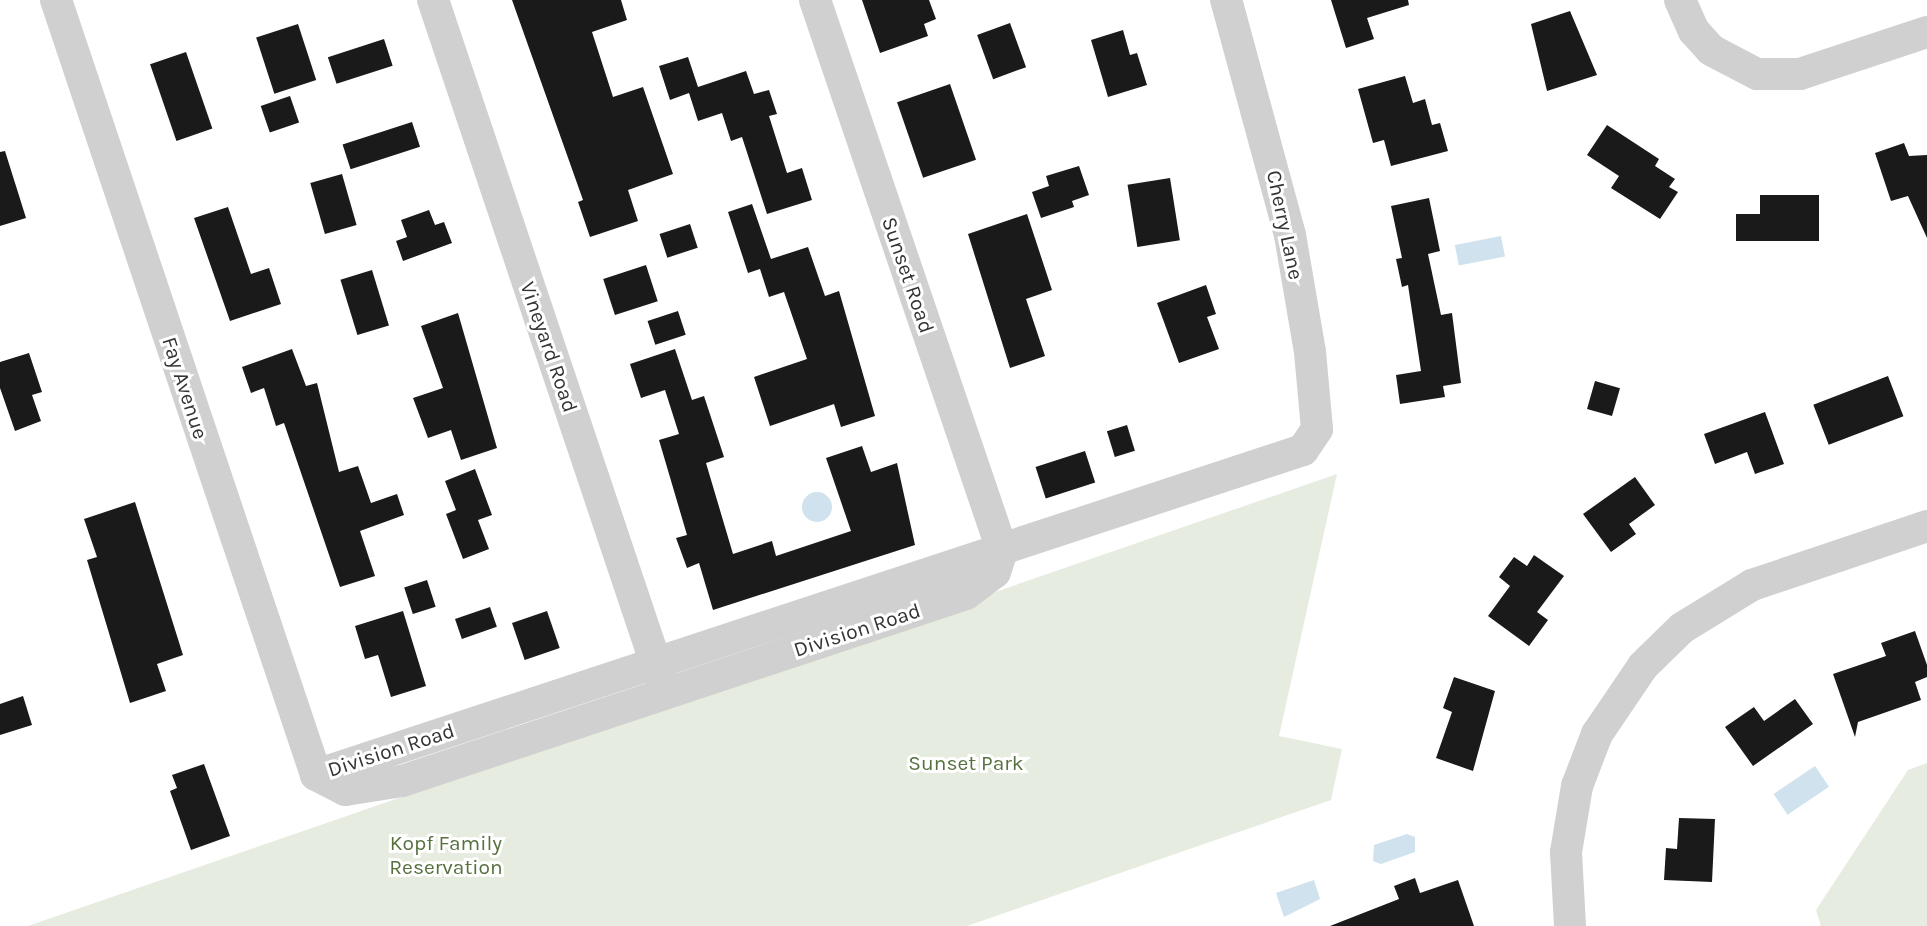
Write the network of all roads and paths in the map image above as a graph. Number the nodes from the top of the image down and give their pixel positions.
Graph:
1 (56, 0) edge
2 (433, 0) edge
3 (815, 0) edge
4 (1226, 0) edge
5 (1680, 0) edge
6 (1927, 32) edge
7 (1303, 450) joint
8 (1927, 525) edge
9 (1002, 550) junction
10 (656, 662) junction
11 (666, 693) junction
12 (316, 775) junction
13 (1570, 926) edge

1 - 12 street, Fay Avenue
2 - 10 street, Vineyard Road
3 - 9 street, Sunset Road
4 - 7 street, Cherry Lane
5 - 6 street
7 - 9 street, Division Road
8 - 13 street
9 - 10 street, Division Road
9 - 11 street, Division Road
10 - 11 street, Vineyard Road
10 - 12 street, Division Road
11 - 12 street, Division Road

